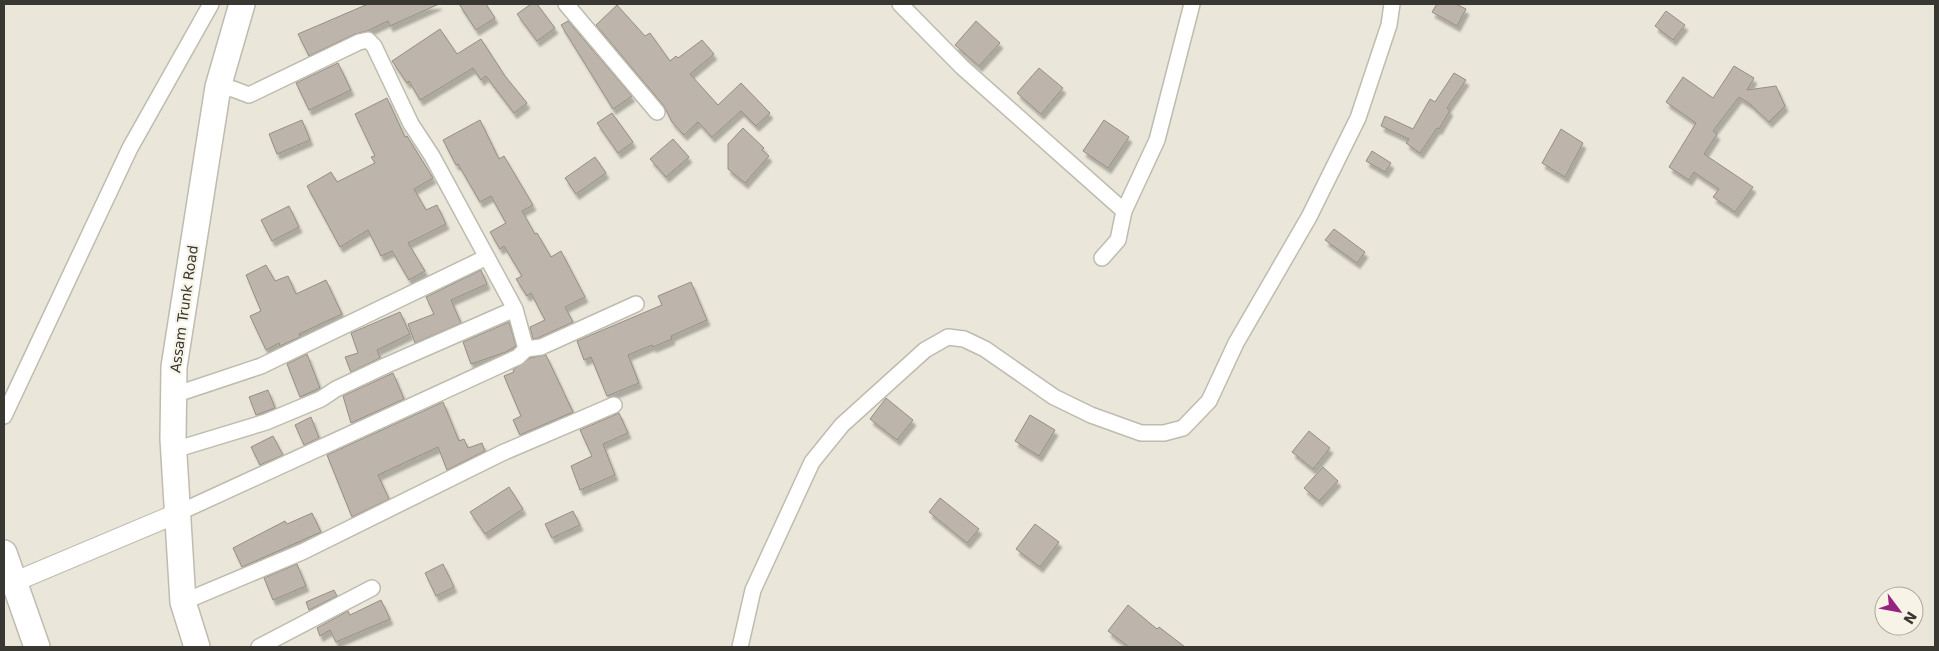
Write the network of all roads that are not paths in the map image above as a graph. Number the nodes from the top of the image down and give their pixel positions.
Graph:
1 (211, 4) edge
2 (242, 4) edge
3 (566, 4) edge
4 (900, 4) edge
5 (1192, 4) edge
6 (1392, 4) edge
7 (218, 87) junction
8 (657, 112) dead end
9 (1124, 210) junction
10 (487, 257) junction
11 (1102, 258) dead end
12 (636, 304) dead end
13 (514, 309) junction
14 (526, 350) junction
15 (174, 395) junction
16 (614, 405) dead end
17 (4, 416) edge
18 (174, 450) junction
19 (178, 513) junction
20 (4, 554) edge
21 (14, 582) junction
22 (372, 588) dead end
23 (183, 602) junction
24 (38, 647) edge
25 (197, 647) edge
26 (259, 647) edge
27 (740, 647) edge

1 - 17 street
2 - 7 highway, Assam Trunk Road
3 - 8 street
4 - 9 street
5 - 9 street
6 - 27 street
7 - 10 street
7 - 15 highway, Assam Trunk Road
9 - 11 street
10 - 13 street
10 - 15 street
12 - 14 street
13 - 14 street
13 - 18 street
14 - 19 street
15 - 18 highway, Assam Trunk Road
16 - 23 street
18 - 19 highway, Assam Trunk Road
19 - 21 street
19 - 23 highway, Assam Trunk Road
20 - 21 highway
21 - 24 highway
22 - 26 street
23 - 25 highway, Assam Trunk Road

